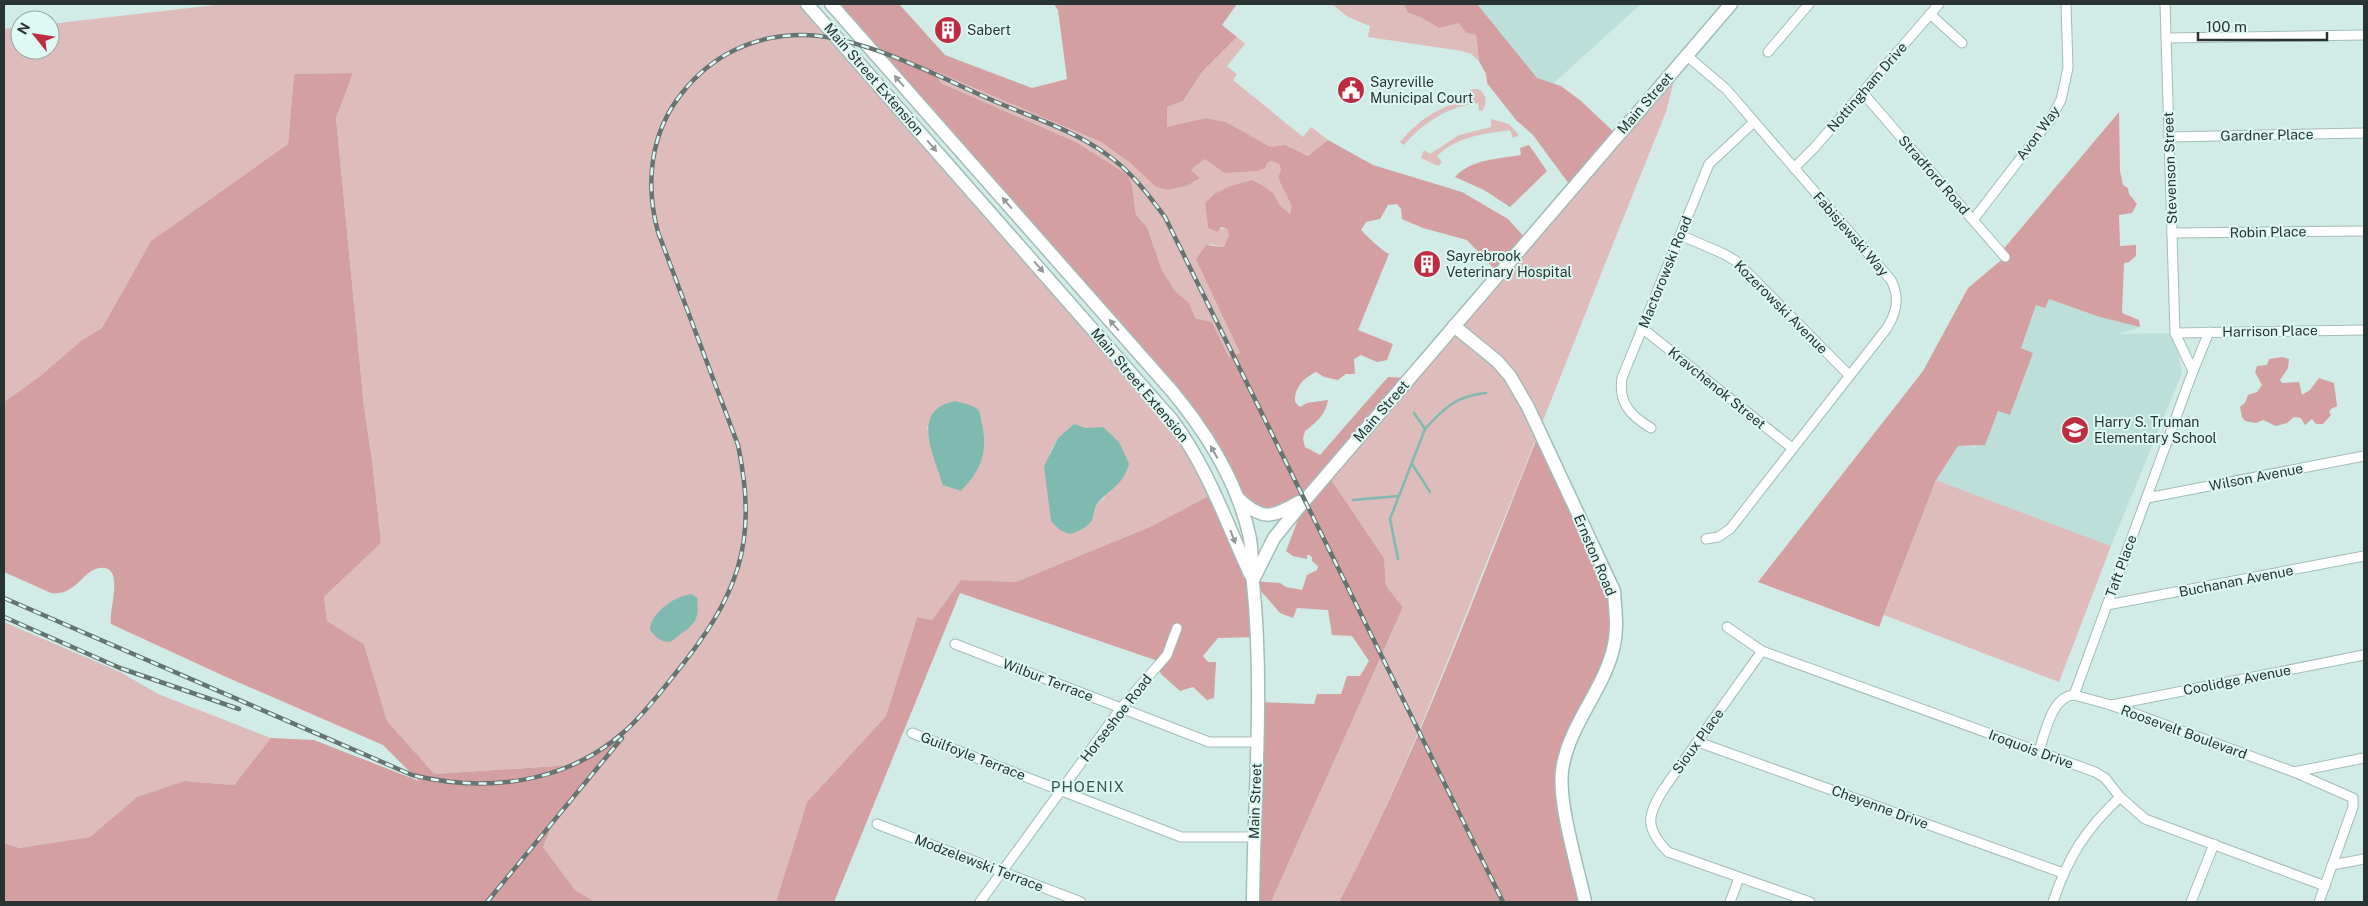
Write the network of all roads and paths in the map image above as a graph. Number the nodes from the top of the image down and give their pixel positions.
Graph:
1 (807, 4) edge
2 (831, 4) edge
3 (1731, 4) edge
4 (1809, 4) edge
5 (1939, 4) edge
6 (2066, 4) edge
7 (2165, 4) edge
8 (1930, 14) junction
9 (2364, 35) edge
10 (2166, 38) junction
11 (1962, 43) dead end
12 (1768, 52) dead end
13 (1686, 55) junction
14 (1862, 92) junction
15 (1754, 122) junction
16 (2364, 133) edge
17 (2169, 137) junction
18 (1794, 168) junction
19 (1973, 220) junction
20 (2364, 231) edge
21 (2172, 233) junction
22 (1680, 235) junction
23 (2005, 257) dead end
24 (1454, 326) junction
25 (1642, 328) junction
26 (2364, 330) edge
27 (2209, 332) junction
28 (2175, 333) junction
29 (2193, 371) junction
30 (1849, 375) junction
31 (1651, 428) dead end
32 (1792, 448) junction
33 (2364, 456) edge
34 (1236, 496) junction
35 (1307, 498) junction
36 (2147, 498) junction
37 (1706, 540) dead end
38 (2364, 556) edge
39 (1253, 581) junction
40 (2107, 605) junction
41 (1727, 627) dead end
42 (1177, 628) dead end
43 (955, 644) dead end
44 (1762, 651) junction
45 (2364, 655) edge
46 (2074, 695) junction
47 (2111, 705) junction
48 (1121, 708) junction
49 (912, 733) dead end
50 (1257, 742) junction
51 (1698, 742) junction
52 (2039, 751) junction
53 (2364, 758) edge
54 (2294, 772) junction
55 (1061, 791) junction
56 (2120, 796) junction
57 (877, 824) dead end
58 (1254, 837) junction
59 (2214, 844) junction
60 (2364, 859) edge
61 (2332, 865) junction
62 (1002, 871) junction
63 (2063, 873) junction
64 (1739, 878) junction
65 (2325, 886) junction
66 (980, 902) edge
67 (1081, 902) edge
68 (1254, 902) edge
69 (1585, 902) edge
70 (1730, 902) edge
71 (1810, 902) edge
72 (2053, 902) edge
73 (2191, 902) edge
74 (2319, 902) edge

1 -> 39 main road, Main Street Extension
34 -> 2 main road, Main Street Extension
3 - 13 main road, Main Street
4 - 12 street
5 - 8 street, Nottingham Drive
6 - 19 street, Avon Way
7 - 10 street, Stevenson Street
8 - 11 street
8 - 14 street, Nottingham Drive
9 - 10 street
10 - 17 street, Stevenson Street
13 - 15 street, Fabisjewski Way
13 - 24 main road, Main Street
14 - 18 street, Nottingham Drive
14 - 19 street, Stradford Road
15 - 18 street, Fabisjewski Way
15 - 22 street, Mactorowski Road
16 - 17 street, Gardner Place
17 - 21 street, Stevenson Street
18 - 30 street, Fabisjewski Way
19 - 23 street, Stradford Road
20 - 21 street, Robin Place
21 - 28 street, Stevenson Street
22 - 25 street, Mactorowski Road
22 - 30 street, Kozerowski Avenue
24 - 35 main road, Main Street
24 - 69 main road, Ernston Road
25 - 31 street, Mactorowski Road
25 - 32 street, Kravchenok Street
26 - 27 street, Harrison Place
27 - 28 street, Harrison Place
27 - 29 street, Taft Place
28 - 29 street
29 - 36 street, Taft Place
30 - 32 street, Fabisjewski Way
32 - 37 street, Fabisjewski Way
33 - 36 street, Wilson Avenue
34 - 35 main road
34 - 39 main road, Main Street Extension
35 - 39 main road, Main Street
36 - 40 street, Taft Place
38 - 40 street, Buchanan Avenue
39 - 50 main road, Main Street
40 - 46 street, Taft Place
41 - 44 street, Iroquois Drive
42 - 48 street, Horseshoe Road
43 - 48 street, Wilbur Terrace
44 - 51 street, Sioux Place
44 - 52 street, Iroquois Drive
45 - 47 street, Coolidge Avenue
46 - 47 street, Roosevelt Boulevard
46 - 52 street
47 - 54 street, Roosevelt Boulevard
48 - 50 street, Wilbur Terrace
48 - 55 street, Horseshoe Road
49 - 55 street, Guilfoyle Terrace
50 - 58 main road, Main Street
51 - 63 street, Cheyenne Drive
51 - 64 street, Sioux Place
52 - 56 street, Iroquois Drive
53 - 54 street
54 - 61 street, Roosevelt Boulevard
55 - 58 street, Guilfoyle Terrace
55 - 62 street, Horseshoe Road
56 - 59 street, Iroquois Drive
56 - 63 street
57 - 62 street, Modzelewski Terrace
58 - 68 main road, Main Street
59 - 65 street, Iroquois Drive
59 - 73 street
60 - 61 street
61 - 65 street
62 - 66 street, Horseshoe Road
62 - 67 street, Modzelewski Terrace
63 - 72 street
64 - 70 street
64 - 71 street
65 - 74 street

